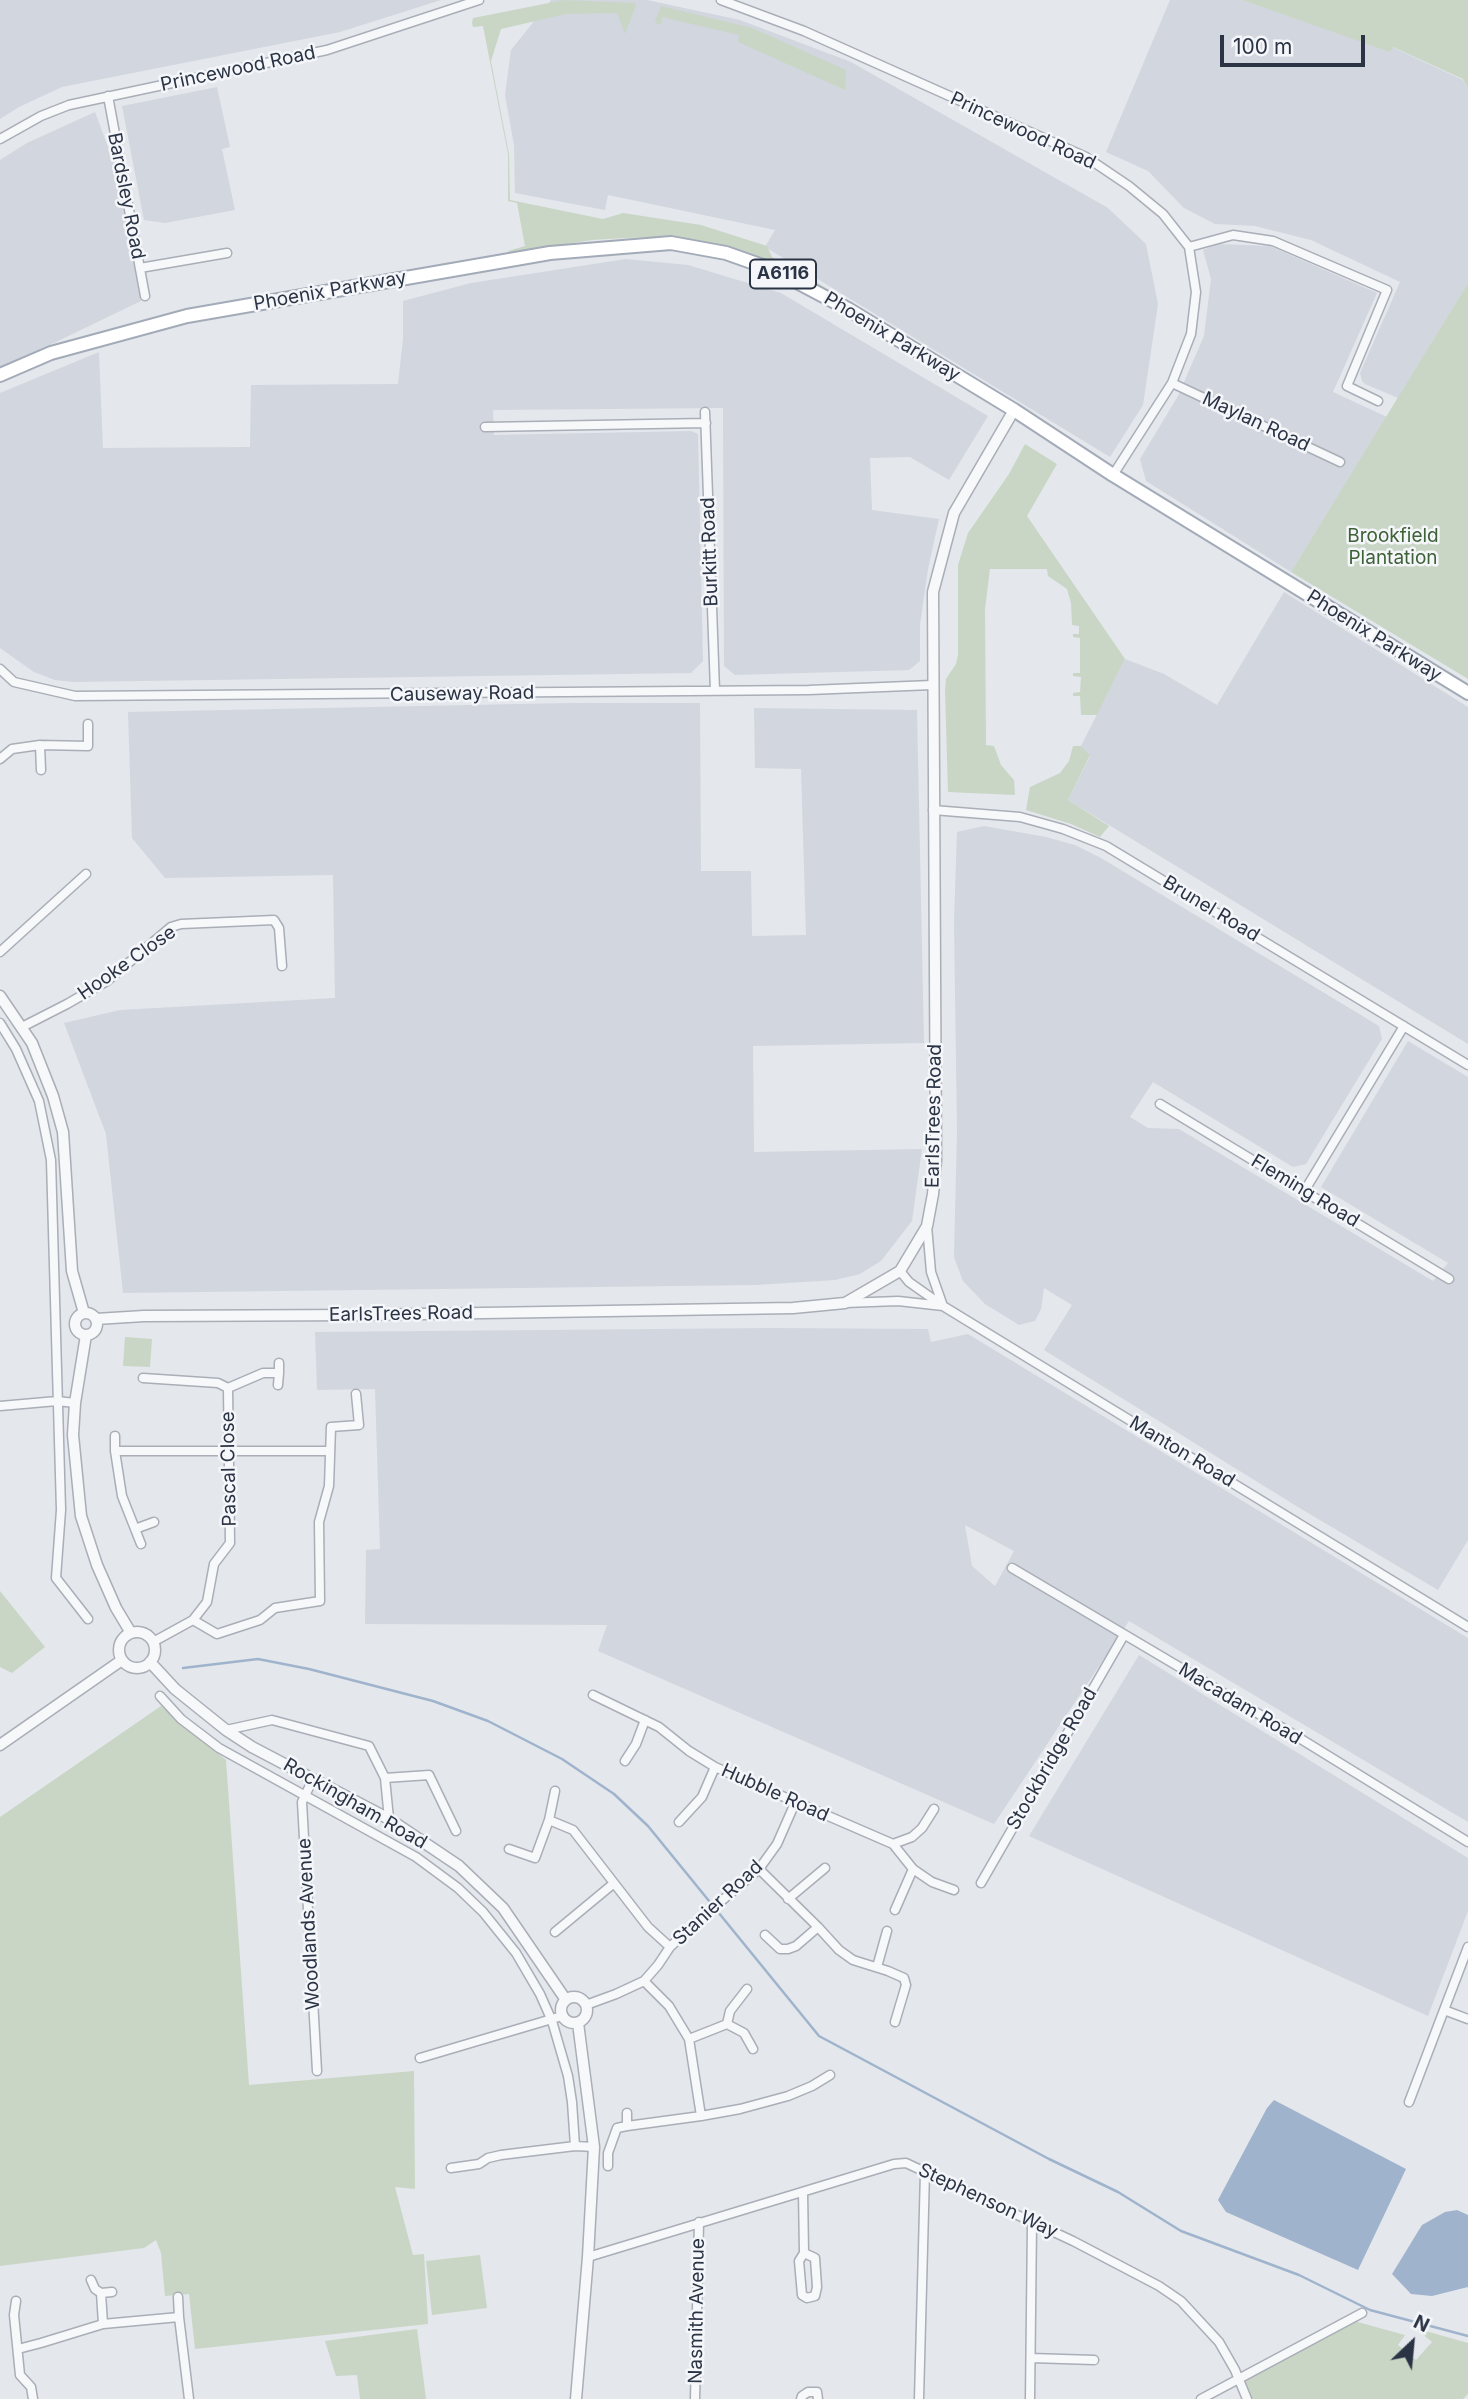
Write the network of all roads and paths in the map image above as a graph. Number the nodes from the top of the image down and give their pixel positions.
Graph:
1 (479, 0) edge
2 (722, 0) edge
3 (108, 96) junction
4 (0, 139) edge
5 (1189, 247) junction
6 (227, 253) dead end
7 (140, 268) junction
8 (145, 296) dead end
9 (0, 375) edge
10 (1172, 383) junction
11 (1378, 401) dead end
12 (1014, 410) junction
13 (705, 412) dead end
14 (706, 424) junction
15 (485, 427) dead end
16 (1340, 462) dead end
17 (1113, 475) junction
18 (0, 669) edge
19 (932, 685) junction
20 (715, 691) junction
21 (1468, 693) edge
22 (88, 724) dead end
23 (40, 745) junction
24 (0, 759) edge
25 (41, 770) dead end
26 (933, 810) junction
27 (86, 874) dead end
28 (0, 952) edge
29 (282, 965) dead end
30 (0, 996) edge
31 (0, 1023) edge
32 (1404, 1026) junction
33 (22, 1027) junction
34 (1468, 1065) edge
35 (1160, 1104) dead end
36 (1305, 1191) junction
37 (927, 1226) junction
38 (900, 1271) junction
39 (1450, 1279) dead end
40 (845, 1303) junction
41 (943, 1306) junction
42 (84, 1313) junction
43 (96, 1319) junction
44 (86, 1335) junction
45 (279, 1363) dead end
46 (279, 1373) junction
47 (144, 1378) dead end
48 (278, 1385) dead end
49 (229, 1388) junction
50 (356, 1394) dead end
51 (57, 1402) junction
52 (75, 1403) junction
53 (0, 1406) edge
54 (115, 1436) dead end
55 (116, 1451) junction
56 (230, 1451) junction
57 (330, 1451) junction
58 (155, 1522) dead end
59 (135, 1529) junction
60 (141, 1544) dead end
61 (1012, 1568) dead end
62 (88, 1619) dead end
63 (193, 1620) junction
64 (1468, 1627) edge
65 (131, 1633) junction
66 (1124, 1635) junction
67 (153, 1642) junction
68 (122, 1660) junction
69 (150, 1662) junction
70 (593, 1695) dead end
71 (160, 1696) dead end
72 (645, 1720) junction
73 (226, 1730) junction
74 (0, 1745) edge
75 (625, 1761) dead end
76 (715, 1767) junction
77 (385, 1778) junction
78 (313, 1779) junction
79 (555, 1791) dead end
80 (304, 1796) junction
81 (795, 1803) junction
82 (934, 1809) dead end
83 (388, 1819) junction
84 (549, 1820) junction
85 (680, 1822) dead end
86 (456, 1831) dead end
87 (1468, 1842) edge
88 (893, 1844) junction
89 (509, 1849) dead end
90 (825, 1868) dead end
91 (759, 1869) junction
92 (913, 1869) junction
93 (981, 1883) dead end
94 (613, 1884) junction
95 (954, 1891) dead end
96 (788, 1899) junction
97 (895, 1910) dead end
98 (513, 1922) junction
99 (818, 1927) junction
100 (887, 1931) dead end
101 (499, 1932) junction
102 (555, 1932) dead end
103 (765, 1935) dead end
104 (670, 1947) junction
105 (1468, 1947) edge
106 (877, 1967) junction
107 (644, 1981) junction
108 (747, 1989) dead end
109 (566, 2000) junction
110 (586, 2005) junction
111 (1444, 2010) junction
112 (562, 2016) junction
113 (1468, 2019) edge
114 (552, 2021) junction
115 (578, 2022) junction
116 (895, 2022) dead end
117 (727, 2024) junction
118 (689, 2039) junction
119 (752, 2049) dead end
120 (420, 2058) dead end
121 (317, 2071) dead end
122 (830, 2075) dead end
123 (1409, 2102) dead end
124 (627, 2113) dead end
125 (701, 2116) junction
126 (627, 2126) junction
127 (575, 2146) junction
128 (594, 2147) junction
129 (608, 2166) dead end
130 (451, 2168) dead end
131 (925, 2172) junction
132 (803, 2192) junction
133 (699, 2222) junction
134 (1032, 2223) junction
135 (804, 2253) junction
136 (588, 2257) junction
137 (91, 2280) dead end
138 (111, 2292) dead end
139 (101, 2293) junction
140 (178, 2297) dead end
141 (16, 2301) dead end
142 (1362, 2313) dead end
143 (179, 2317) junction
144 (103, 2324) junction
145 (18, 2349) junction
146 (1031, 2358) junction
147 (1094, 2360) dead end
148 (1238, 2379) junction
149 (33, 2399) edge
150 (189, 2399) edge
151 (576, 2399) edge
152 (695, 2399) edge
153 (801, 2399) edge
154 (818, 2399) edge
155 (919, 2399) edge
156 (1030, 2399) edge
157 (1201, 2399) edge
158 (1247, 2399) edge

1 - 3 street, Princewood Road
2 - 5 street, Princewood Road
3 - 4 street, Princewood Road
3 - 7 street, Bardsley Road
5 - 10 street, Princewood Road
5 - 11 street
6 - 7 street
7 - 8 street, Bardsley Road
9 - 12 main road, Phoenix Parkway / A6116
10 - 16 street, Maylan Road
10 - 17 street, Princewood Road
12 - 17 main road, Phoenix Parkway / A6116
12 - 19 street, EarlsTrees Road
13 - 14 street, Burkitt Road
14 - 15 street
14 - 20 street, Burkitt Road
17 - 21 main road, Phoenix Parkway / A6116
18 - 20 street, Causeway Road
19 - 20 street, Causeway Road
19 - 26 street, EarlsTrees Road
22 - 23 street
23 - 24 street
23 - 25 street
26 - 32 street, Brunel Road
26 - 37 street, EarlsTrees Road
27 - 28 street
29 - 33 street, Hooke Close
30 - 33 street
31 - 51 street
32 - 34 street, Brunel Road
32 - 36 street
33 - 42 street
35 - 36 street, Fleming Road
36 - 39 street, Fleming Road
37 - 38 street, EarlsTrees Road
37 - 41 street
38 - 40 street, EarlsTrees Road
38 - 41 street, Manton Road
40 - 41 street
40 - 43 street, EarlsTrees Road
41 - 64 street, Manton Road
42 - 43 street
42 - 44 street
43 - 44 street
44 - 52 street
45 - 46 street
46 - 48 street
46 - 49 street, Pascal Close
47 - 49 street, Pascal Close
49 - 56 street, Pascal Close
50 - 57 street
51 - 52 street
51 - 53 street
51 - 62 street
52 - 65 street
54 - 55 street
55 - 56 street
55 - 59 street
56 - 57 street
56 - 63 street, Pascal Close
57 - 63 street
58 - 59 street
59 - 60 street
61 - 66 street, Macadam Road
63 - 67 street
65 - 67 street
65 - 68 street
66 - 87 street, Macadam Road
66 - 93 street, Stockbridge Road
67 - 69 street
68 - 69 street
68 - 74 street
69 - 73 street, Rockingham Road
70 - 72 street, Hubble Road
71 - 80 street
72 - 75 street
72 - 76 street, Hubble Road
73 - 77 street
73 - 78 street, Rockingham Road
76 - 81 street, Hubble Road
76 - 85 street
77 - 83 street
77 - 86 street
78 - 80 street, Woodlands Avenue
78 - 83 street, Rockingham Road
79 - 84 street
80 - 101 street
80 - 121 street, Woodlands Avenue
81 - 88 street, Hubble Road
81 - 91 street, Stanier Road
82 - 88 street
83 - 98 street, Rockingham Road
84 - 89 street
84 - 94 street
88 - 92 street, Hubble Road
90 - 96 street
91 - 96 street
91 - 104 street, Stanier Road
92 - 95 street, Hubble Road
92 - 97 street
94 - 102 street
94 - 104 street
96 - 99 street
98 - 101 street
98 - 109 street, Rockingham Road
99 - 103 street
99 - 106 street
100 - 106 street
101 - 114 street
104 - 107 street, Stanier Road
105 - 111 street
106 - 116 street
107 - 110 street, Stanier Road
107 - 118 street
108 - 117 street
109 - 110 street
109 - 112 street
110 - 115 street
111 - 113 street
111 - 123 street
112 - 114 street
112 - 115 street
114 - 120 street
114 - 127 street
115 - 128 street
117 - 118 street
117 - 119 street
118 - 125 street
122 - 125 street
124 - 126 street
125 - 126 street
126 - 129 street
127 - 128 street
127 - 130 street
128 - 136 street
131 - 132 street, Stephenson Way
131 - 134 street, Stephenson Way
131 - 155 street
132 - 133 street, Stephenson Way
132 - 135 street
133 - 136 street, Stephenson Way
133 - 152 street, Nasmith Avenue
134 - 146 street
134 - 148 street, Stephenson Way
135 - 135 street
136 - 151 street
137 - 139 street
138 - 139 street
139 - 144 street
140 - 143 street
141 - 145 street
142 - 148 street
143 - 144 street
143 - 150 street
144 - 145 street
145 - 149 street
146 - 147 street
146 - 156 street
148 - 157 street
148 - 158 street, Stephenson Way
153 - 154 street

